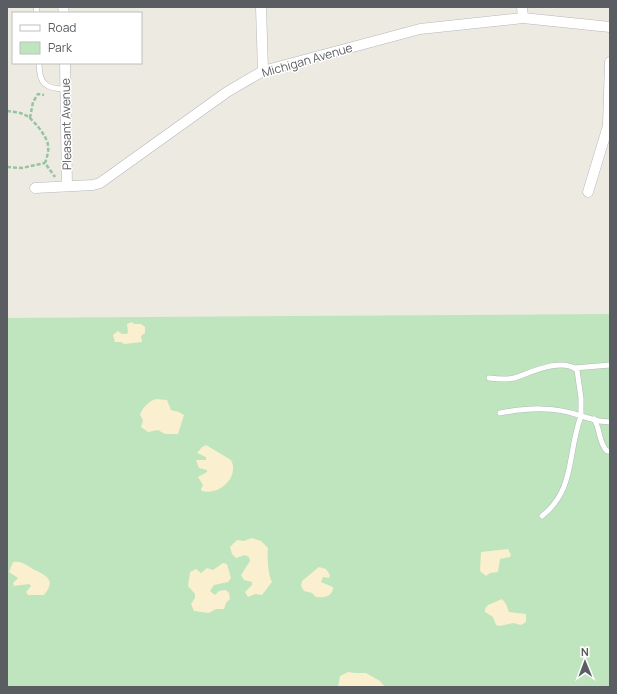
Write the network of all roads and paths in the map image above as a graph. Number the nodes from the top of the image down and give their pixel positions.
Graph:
1 (261, 7) edge
2 (522, 7) edge
3 (523, 18) junction
4 (610, 27) edge
5 (610, 62) edge
6 (39, 64) edge
7 (65, 64) edge
8 (263, 71) junction
9 (51, 87) junction
10 (65, 89) junction
11 (7, 111) edge
12 (30, 118) junction
13 (45, 163) junction
14 (7, 167) edge
15 (63, 186) junction
16 (35, 188) dead end
17 (588, 192) dead end
18 (610, 365) edge
19 (574, 368) junction
20 (489, 378) dead end
21 (500, 413) dead end
22 (581, 416) junction
23 (594, 420) junction
24 (610, 422) edge
25 (610, 451) edge
26 (542, 516) dead end

1 - 8 street
2 - 3 street
3 - 4 street, Michigan Avenue
3 - 8 street, Michigan Avenue
5 - 17 street
6 - 9 lane
7 - 10 street, Pleasant Avenue
8 - 15 street, Michigan Avenue
9 - 10 lane
9 - 12 path
10 - 15 street, Pleasant Avenue
11 - 12 path
12 - 13 path
13 - 14 path
13 - 15 path
15 - 16 street, Michigan Avenue
18 - 19 lane
19 - 20 lane
19 - 22 lane
21 - 22 lane
22 - 23 lane
22 - 26 lane
23 - 24 lane
23 - 25 lane

